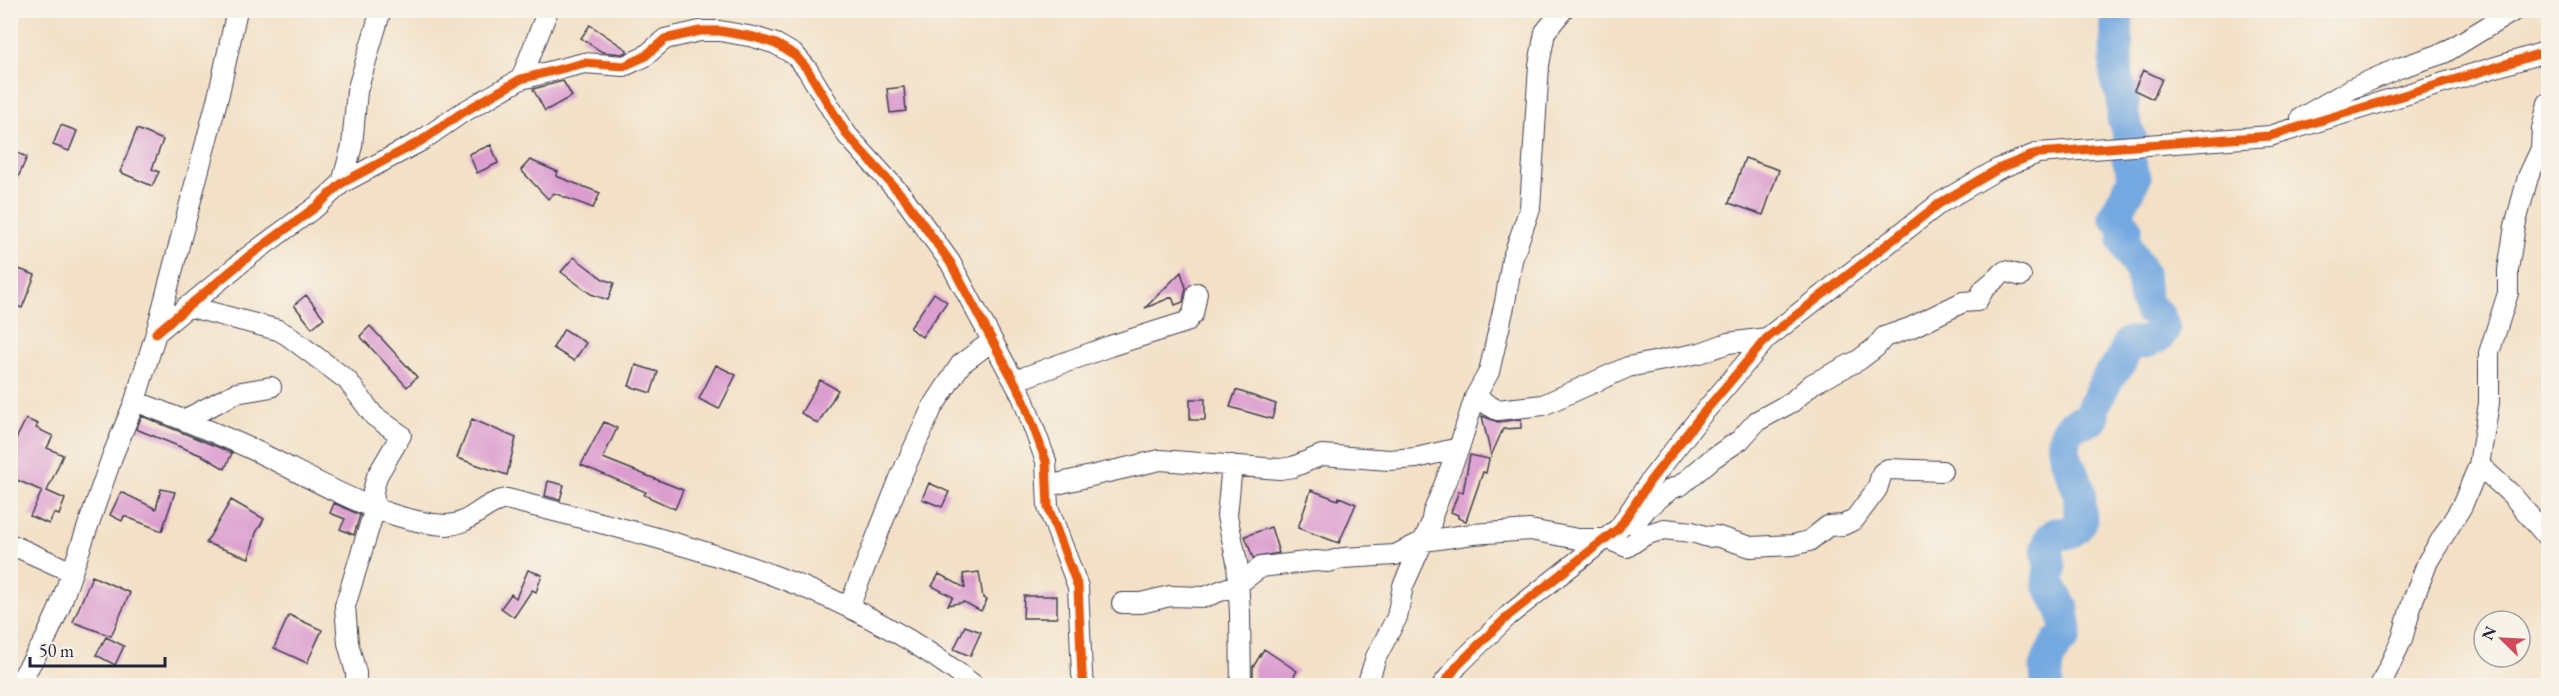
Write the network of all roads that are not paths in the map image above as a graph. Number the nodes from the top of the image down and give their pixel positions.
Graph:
1 (237, 10) edge
2 (381, 10) edge
3 (548, 10) edge
4 (1563, 10) edge
5 (2515, 10) edge
6 (2548, 51) edge
7 (521, 79) junction
8 (2548, 103) edge
9 (2270, 136) junction
10 (2545, 149) edge
11 (342, 183) junction
12 (2021, 276) dead end
13 (1197, 293) dead end
14 (188, 306) junction
15 (156, 333) junction
16 (1767, 338) junction
17 (992, 341) junction
18 (1014, 381) junction
19 (271, 387) dead end
20 (1475, 397) junction
21 (135, 401) junction
22 (184, 420) junction
23 (1459, 448) junction
24 (1232, 465) junction
25 (2479, 465) junction
26 (1942, 471) dead end
27 (1048, 486) junction
28 (375, 508) junction
29 (2548, 538) edge
30 (1608, 539) junction
31 (1424, 541) junction
32 (10, 544) edge
33 (72, 572) junction
34 (1238, 584) junction
35 (1122, 603) dead end
36 (849, 607) junction
37 (17, 686) edge
38 (356, 686) edge
39 (975, 686) edge
40 (1085, 686) edge
41 (1241, 686) edge
42 (1367, 686) edge
43 (1442, 686) edge
44 (2380, 686) edge

1 - 15 street
2 - 11 street
3 - 7 street
4 - 20 street
5 - 9 street
6 - 9 street
7 - 11 street
7 - 17 street
8 - 10 street
9 - 16 street
10 - 25 street
11 - 14 street
12 - 30 street
13 - 18 street
14 - 15 street
14 - 28 street
15 - 21 street
16 - 20 street
16 - 30 street
17 - 18 street
17 - 36 street
18 - 27 street
19 - 22 street
20 - 23 street
21 - 22 street
21 - 33 street
22 - 28 street
23 - 24 street
23 - 31 street
24 - 27 street
24 - 34 street
25 - 29 street
25 - 44 street
26 - 30 street
27 - 40 street
28 - 36 street
28 - 38 street
30 - 31 street
30 - 43 street
31 - 34 street
31 - 42 street
32 - 33 street
33 - 37 street
34 - 35 street
34 - 41 street
36 - 39 street

